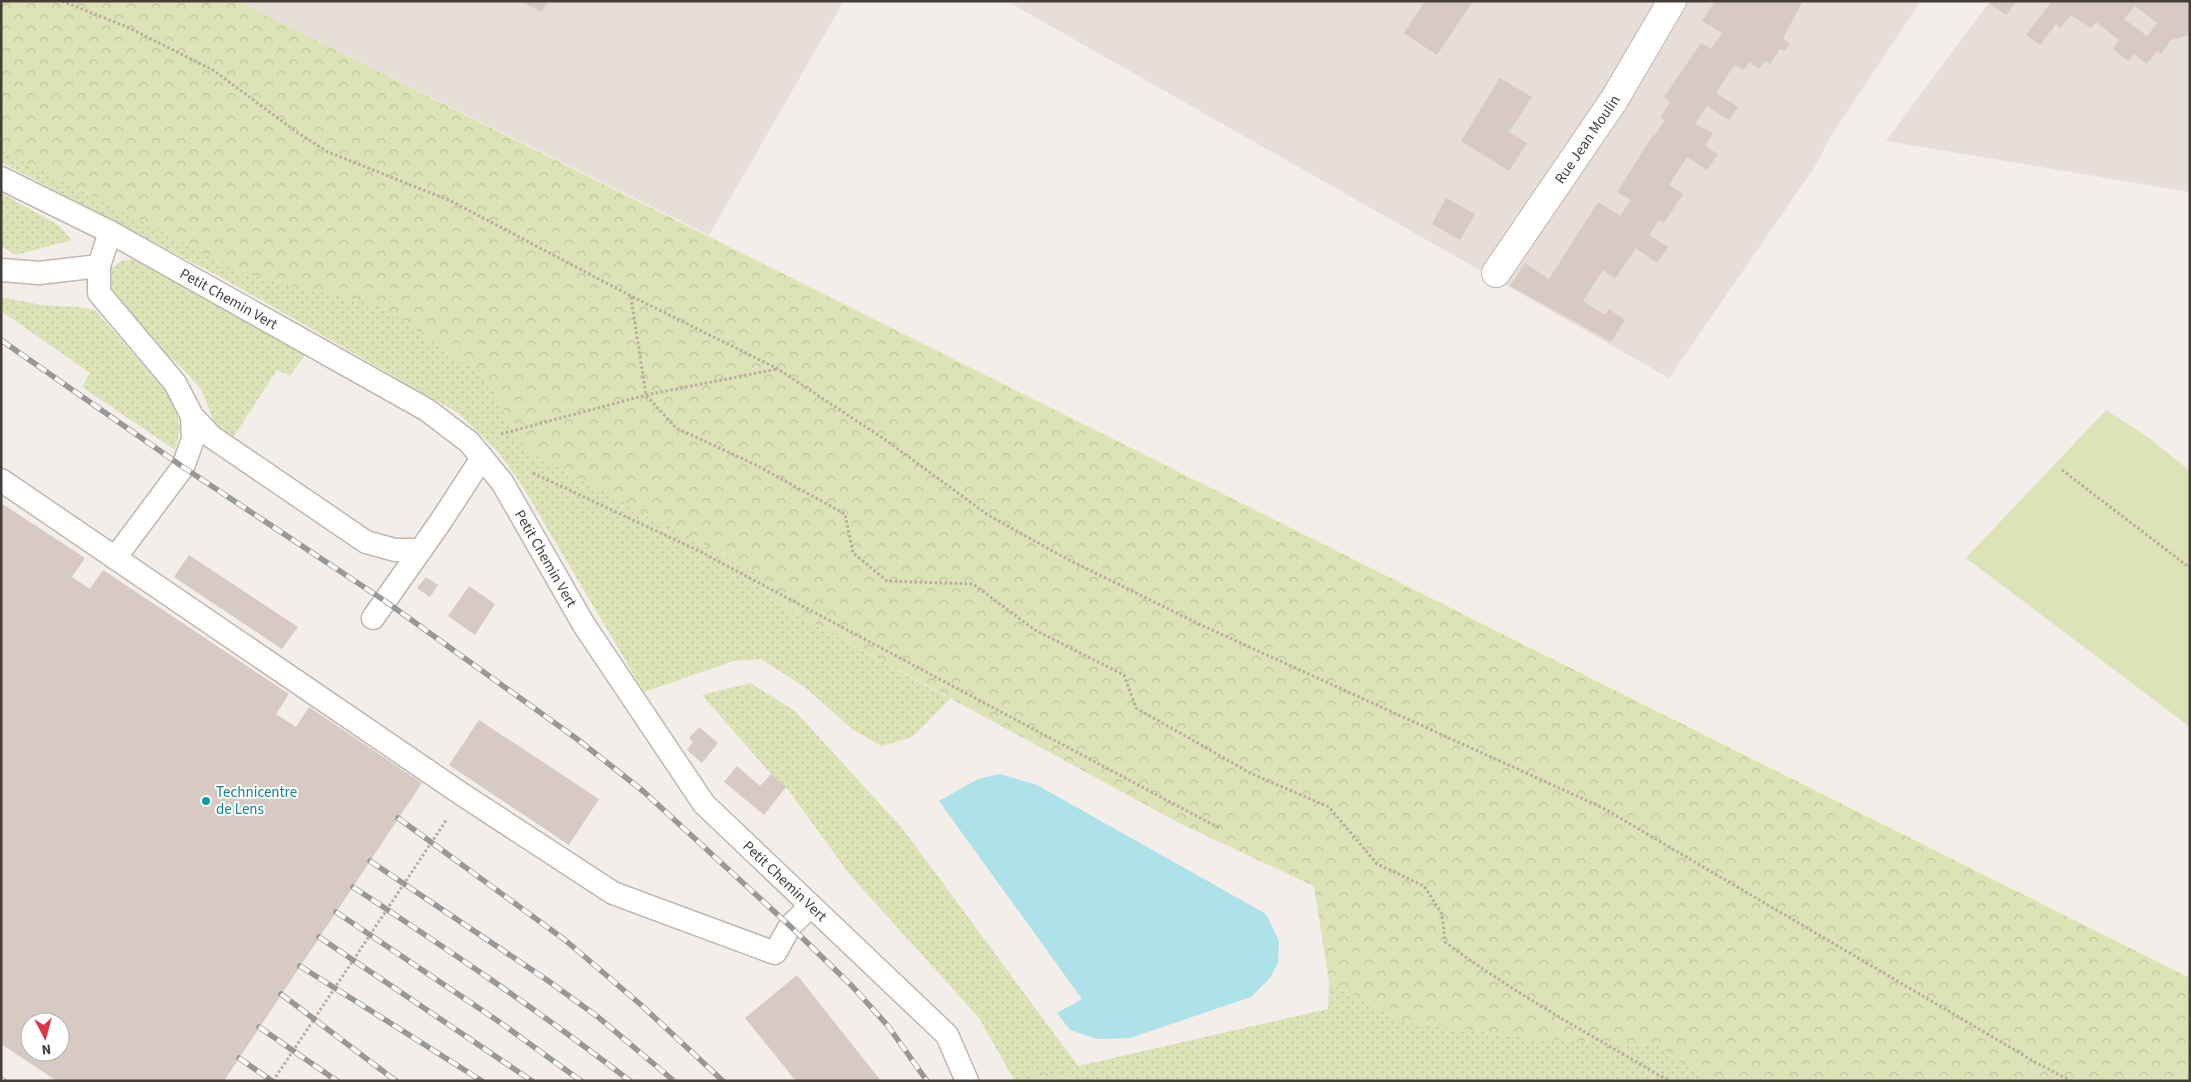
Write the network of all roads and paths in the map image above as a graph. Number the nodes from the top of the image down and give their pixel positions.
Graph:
1 (62, 1) edge
2 (1672, 1) edge
3 (1, 178) edge
4 (110, 232) junction
5 (99, 266) junction
6 (1, 270) edge
7 (1496, 273) dead end
8 (631, 296) junction
9 (778, 369) junction
10 (646, 395) junction
11 (192, 416) junction
12 (476, 450) junction
13 (2062, 470) dead end
14 (531, 472) dead end
15 (1, 480) edge
16 (421, 550) junction
17 (115, 558) junction
18 (2190, 568) edge
19 (373, 618) dead end
20 (463, 795) junction
21 (1219, 828) dead end
22 (811, 906) junction
23 (273, 1081) edge
24 (968, 1081) edge
25 (1669, 1081) edge
26 (2071, 1081) edge

1 - 8 path
2 - 7 street, Rue Jean Moulin
3 - 4 lane, Petit Chemin Vert
4 - 5 lane
4 - 12 lane, Petit Chemin Vert
5 - 6 lane
5 - 11 lane
8 - 9 path
8 - 10 path
9 - 10 path
9 - 26 path
10 - 12 path
10 - 25 path
11 - 16 lane
11 - 17 lane
12 - 16 lane
12 - 22 lane, Petit Chemin Vert
13 - 18 path
14 - 21 path
15 - 17 lane
16 - 19 lane
17 - 20 lane
20 - 22 lane
20 - 23 path
22 - 24 lane, Petit Chemin Vert

